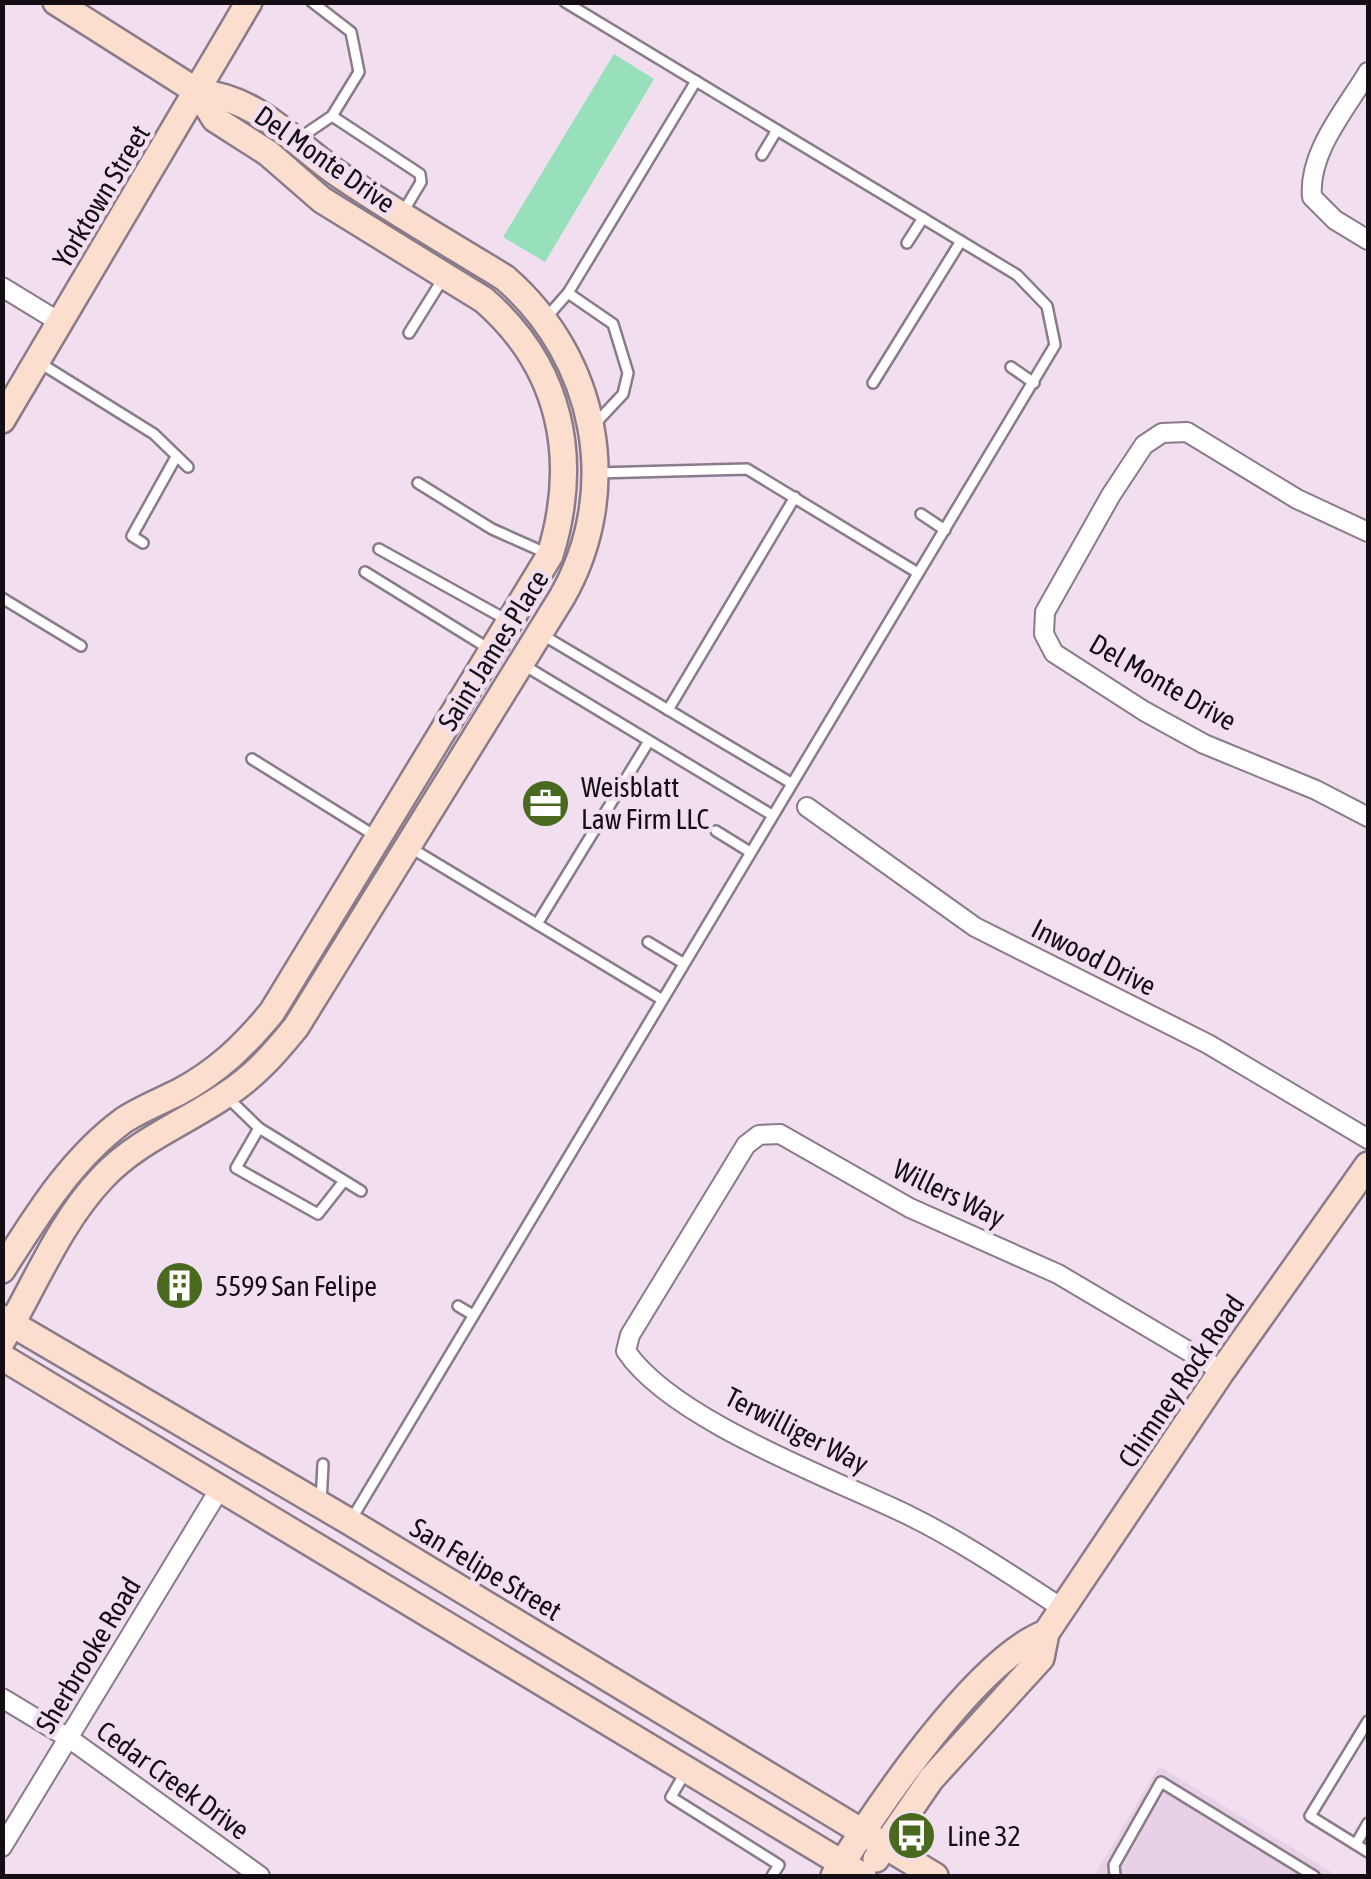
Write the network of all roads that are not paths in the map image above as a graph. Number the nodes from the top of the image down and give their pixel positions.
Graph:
1 (56, 2) edge
2 (249, 2) edge
3 (565, 2) edge
4 (316, 4) edge
5 (1368, 72) edge
6 (696, 81) junction
7 (198, 92) junction
8 (332, 116) junction
9 (777, 130) junction
10 (297, 140) junction
11 (762, 155) dead end
12 (402, 214) junction
13 (922, 218) junction
14 (442, 239) junction
15 (1368, 240) edge
16 (961, 241) junction
17 (907, 243) dead end
18 (436, 269) junction
19 (2, 286) edge
20 (568, 293) junction
21 (545, 320) junction
22 (61, 322) junction
23 (409, 333) dead end
24 (528, 345) joint
25 (37, 362) junction
26 (1011, 368) dead end
27 (873, 383) dead end
28 (1034, 383) junction
29 (2, 420) edge
30 (591, 428) junction
31 (176, 457) junction
32 (188, 467) dead end
33 (595, 472) junction
34 (565, 475) junction
35 (418, 483) dead end
36 (795, 497) junction
37 (921, 514) dead end
38 (945, 530) junction
39 (1368, 532) edge
40 (143, 542) dead end
41 (379, 549) dead end
42 (550, 555) junction
43 (365, 572) dead end
44 (918, 573) junction
45 (2, 598) edge
46 (511, 622) junction
47 (539, 633) junction
48 (81, 646) dead end
49 (493, 652) junction
50 (520, 662) junction
51 (668, 710) junction
52 (650, 741) junction
53 (252, 759) dead end
54 (791, 783) junction
55 (807, 806) dead end
56 (772, 815) junction
57 (1368, 818) edge
58 (716, 831) dead end
59 (379, 838) junction
60 (407, 846) junction
61 (750, 852) junction
62 (537, 924) junction
63 (648, 942) dead end
64 (683, 963) junction
65 (662, 998) junction
66 (620, 1038) dead end
67 (633, 1046) junction
68 (210, 1074) junction
69 (226, 1096) junction
70 (259, 1128) junction
71 (1368, 1138) edge
72 (1368, 1165) edge
73 (344, 1181) junction
74 (361, 1191) dead end
75 (688, 1238) joint
76 (2, 1270) edge
77 (458, 1306) dead end
78 (473, 1315) junction
79 (6, 1328) edge
80 (2, 1357) edge
81 (1222, 1371) junction
82 (323, 1464) dead end
83 (220, 1490) junction
84 (321, 1506) junction
85 (350, 1522) junction
86 (332, 1554) junction
87 (1065, 1610) junction
88 (568, 1653) junction
89 (548, 1684) junction
90 (2, 1698) edge
91 (1368, 1722) edge
92 (70, 1739) junction
93 (688, 1769) junction
94 (1368, 1823) edge
95 (873, 1839) junction
96 (1356, 1844) junction
97 (2, 1847) edge
98 (1368, 1852) edge
99 (851, 1873) edge
100 (260, 1876) edge
101 (772, 1876) edge
102 (934, 1876) edge
103 (1115, 1876) edge
104 (1314, 1876) edge

1 - 7 street, Del Monte Drive
2 - 7 street, Yorktown Street
3 - 6 lane
4 - 8 lane
5 - 15 street
6 - 9 lane
6 - 20 lane
7 - 10 street, Del Monte Drive
7 - 18 street, Del Monte Drive
7 - 22 street, Yorktown Street
8 - 10 lane
8 - 12 lane
9 - 11 lane
9 - 13 lane
10 - 12 street, Del Monte Drive
12 - 14 street, Del Monte Drive
13 - 16 lane
13 - 17 lane
14 - 18 street
14 - 21 street, Del Monte Drive
16 - 27 lane
16 - 28 lane
18 - 23 lane
18 - 24 street, Del Monte Drive
19 - 22 street
20 - 21 lane
20 - 30 lane
21 - 30 street, Saint James Place
22 - 25 street, Yorktown Street
24 - 34 street, Saint James Place
25 - 29 street, Yorktown Street
25 - 31 lane
26 - 28 lane
28 - 38 lane
30 - 33 street, Saint James Place
31 - 32 lane
31 - 40 lane
33 - 34 street
33 - 36 lane
33 - 47 street, Saint James Place
34 - 42 street, Saint James Place
35 - 42 lane
36 - 44 lane
36 - 51 lane
37 - 38 lane
38 - 44 lane
39 - 57 street, Del Monte Drive
41 - 46 lane
42 - 46 street, Saint James Place
43 - 49 lane
44 - 54 lane
45 - 48 lane
46 - 49 street, Saint James Place
47 - 50 street, Saint James Place
47 - 51 lane
49 - 59 street, Saint James Place
50 - 52 lane
50 - 60 street, Saint James Place
51 - 54 lane
52 - 56 lane
52 - 62 lane
53 - 59 lane
54 - 56 lane
55 - 71 street, Inwood Drive
56 - 61 lane
58 - 61 lane
59 - 60 street
59 - 68 street, Saint James Place
60 - 62 lane
60 - 69 street, Saint James Place
61 - 64 lane
62 - 65 lane
63 - 64 lane
64 - 65 lane
65 - 67 lane
66 - 67 lane
67 - 78 lane
68 - 69 street
68 - 76 street, Saint James Place
69 - 70 lane
69 - 79 street, Saint James Place
70 - 73 lane
70 - 73 lane
72 - 81 street, Chimney Rock Road
73 - 74 lane
75 - 81 street, Willers Way
75 - 87 street, Terwilliger Way
77 - 78 lane
78 - 85 lane
79 - 84 street, San Felipe Street
80 - 83 street
81 - 87 street, Chimney Rock Road
82 - 84 lane
83 - 86 street
83 - 92 street, Sherbrooke Road
84 - 85 street, San Felipe Street
85 - 86 street
85 - 88 street, San Felipe Street
86 - 89 street
87 - 95 street, Chimney Rock Road
88 - 89 street
88 - 95 street, San Felipe Street
89 - 93 street
90 - 92 street, Cedar Creek Drive
91 - 96 lane
92 - 97 street, Sherbrooke Road
92 - 100 street, Cedar Creek Drive
93 - 99 street
93 - 101 lane
94 - 96 lane
95 - 99 street, Chimney Rock Road
95 - 102 street, San Felipe Street
96 - 98 lane
103 - 104 lane

